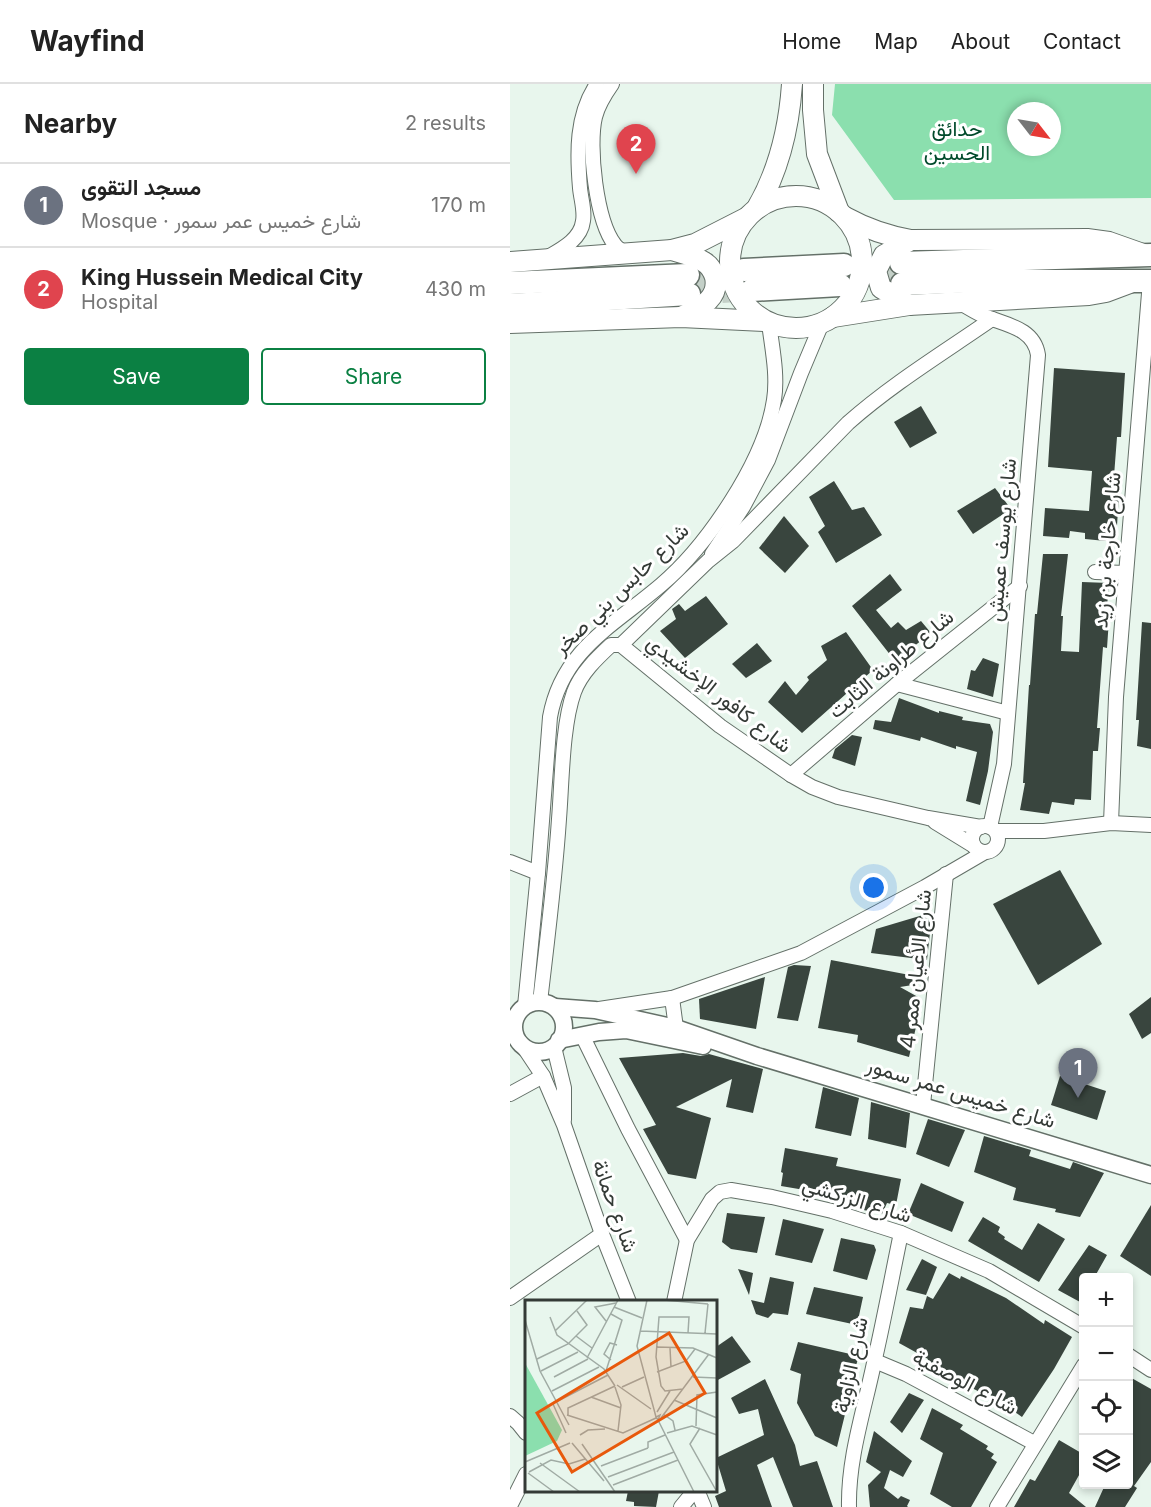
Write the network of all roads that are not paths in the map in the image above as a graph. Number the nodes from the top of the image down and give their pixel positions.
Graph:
1 (597, 84) edge
2 (612, 84) edge
3 (792, 84) edge
4 (813, 84) edge
5 (751, 213) junction
6 (842, 214) junction
7 (1073, 221) dead end
8 (1064, 239) junction
9 (911, 240) junction
10 (672, 250) junction
11 (626, 254) junction
12 (1147, 254) edge
13 (544, 260) junction
14 (510, 262) edge
15 (842, 275) tunnel mouth
16 (748, 280) tunnel mouth
17 (1146, 281) edge
18 (510, 284) edge
19 (904, 284) junction
20 (959, 302) junction
21 (510, 305) edge
22 (681, 317) junction
23 (992, 319) junction
24 (828, 320) junction
25 (767, 322) junction
26 (510, 323) edge
27 (708, 561) junction
28 (1095, 572) dead end
29 (1126, 573) junction
30 (1020, 586) junction
31 (621, 645) junction
32 (897, 684) junction
33 (1008, 713) junction
34 (791, 776) junction
35 (928, 818) junction
36 (1111, 823) junction
37 (1151, 825) edge
38 (991, 832) junction
39 (978, 848) junction
40 (510, 862) edge
41 (538, 873) junction
42 (946, 874) junction
43 (672, 998) junction
44 (530, 1007) edge
45 (595, 1010) junction
46 (676, 1028) junction
47 (515, 1037) edge
48 (583, 1037) junction
49 (557, 1043) junction
50 (758, 1056) junction
51 (543, 1076) junction
52 (510, 1094) edge
53 (923, 1104) junction
54 (564, 1125) junction
55 (1151, 1175) edge
56 (901, 1233) junction
57 (602, 1234) junction
58 (687, 1240) junction
59 (510, 1298) edge
60 (628, 1300) edge
61 (674, 1300) edge
62 (1079, 1325) edge
63 (1133, 1358) edge
64 (875, 1361) junction
65 (1151, 1370) edge
66 (1079, 1371) edge
67 (510, 1416) edge
68 (525, 1432) edge
69 (1034, 1443) junction
70 (525, 1476) edge
71 (679, 1492) edge
72 (695, 1492) edge
73 (696, 1492) edge
74 (510, 1506) edge
75 (676, 1507) edge
76 (681, 1507) edge
77 (704, 1507) edge
78 (849, 1507) edge
79 (997, 1507) edge

1 - 13 street
2 - 11 street
3 - 5 main road
4 - 6 main road
5 - 6 main road
5 - 10 main road
5 - 25 main road
6 - 9 main road
6 - 24 main road
7 - 8 main road
8 - 9 main road
8 - 12 main road
9 - 19 main road
10 - 11 main road
10 - 22 main road
11 - 13 main road
12 - 19 highway
13 - 14 main road
15 - 16 highway
17 - 19 highway
17 - 20 main road
17 - 29 street, شارع خارجة بن زيد
18 - 21 highway
19 - 20 main road
19 - 24 main road
20 - 23 street, شارع يوسف عميش
22 - 25 main road
22 - 26 main road
23 - 27 street, شارع حابس بني صخر
23 - 30 street, شارع يوسف عميش
24 - 25 main road
24 - 27 street, شارع حابس بني صخر
25 - 41 street, شارع حابس بني صخر
27 - 31 street, شارع حابس بني صخر
28 - 29 street
29 - 36 street, شارع خارجة بن زيد
30 - 32 street, شارع طراونة الثابت
30 - 33 street, شارع يوسف عميش
31 - 34 street, شارع كافور الإخشيدي
31 - 44 street, شارع حابس بني صخر
32 - 33 street
32 - 34 street, شارع طراونة الثابت
33 - 38 street, شارع يوسف عميش
34 - 35 street, شارع كافور الإخشيدي
35 - 38 street, شارع كافور الإخشيدي
35 - 39 street, شارع كافور الإخشيدي
36 - 37 street, شارع كافور الإخشيدي
36 - 38 street, شارع كافور الإخشيدي
38 - 39 street, شارع يوسف عميش
38 - 39 street
39 - 42 street
40 - 41 street
41 - 44 street, شارع حابس بني صخر
42 - 43 street
42 - 53 street, شارع الأعيان ممر 4
43 - 45 street
43 - 46 street
44 - 45 street, شارع خميس عمر سمور
44 - 47 street
44 - 49 street
45 - 46 street, شارع خميس عمر سمور
46 - 50 street, شارع خميس عمر سمور
47 - 49 street
47 - 51 street, شارع حمانة
48 - 49 street, شارع خميس عمر سمور
48 - 50 street, شارع خميس عمر سمور
48 - 58 street
49 - 54 street, شارع حمانة
50 - 53 street, شارع خميس عمر سمور
51 - 52 street
51 - 54 street, شارع حمانة
53 - 55 street, شارع خميس عمر سمور
54 - 57 street, شارع حمانة
56 - 58 street, شارع الزركشي
56 - 62 street, شارع الزركشي
56 - 64 street, شارع الزاوية
57 - 59 street
57 - 60 street, شارع حمانة
58 - 61 street, شارع الزركشي
63 - 65 street
64 - 69 street, شارع الوصفية
64 - 78 street, شارع الزاوية
66 - 69 street
67 - 68 street
69 - 79 street
70 - 74 street
71 - 75 street
72 - 76 street
73 - 77 street

